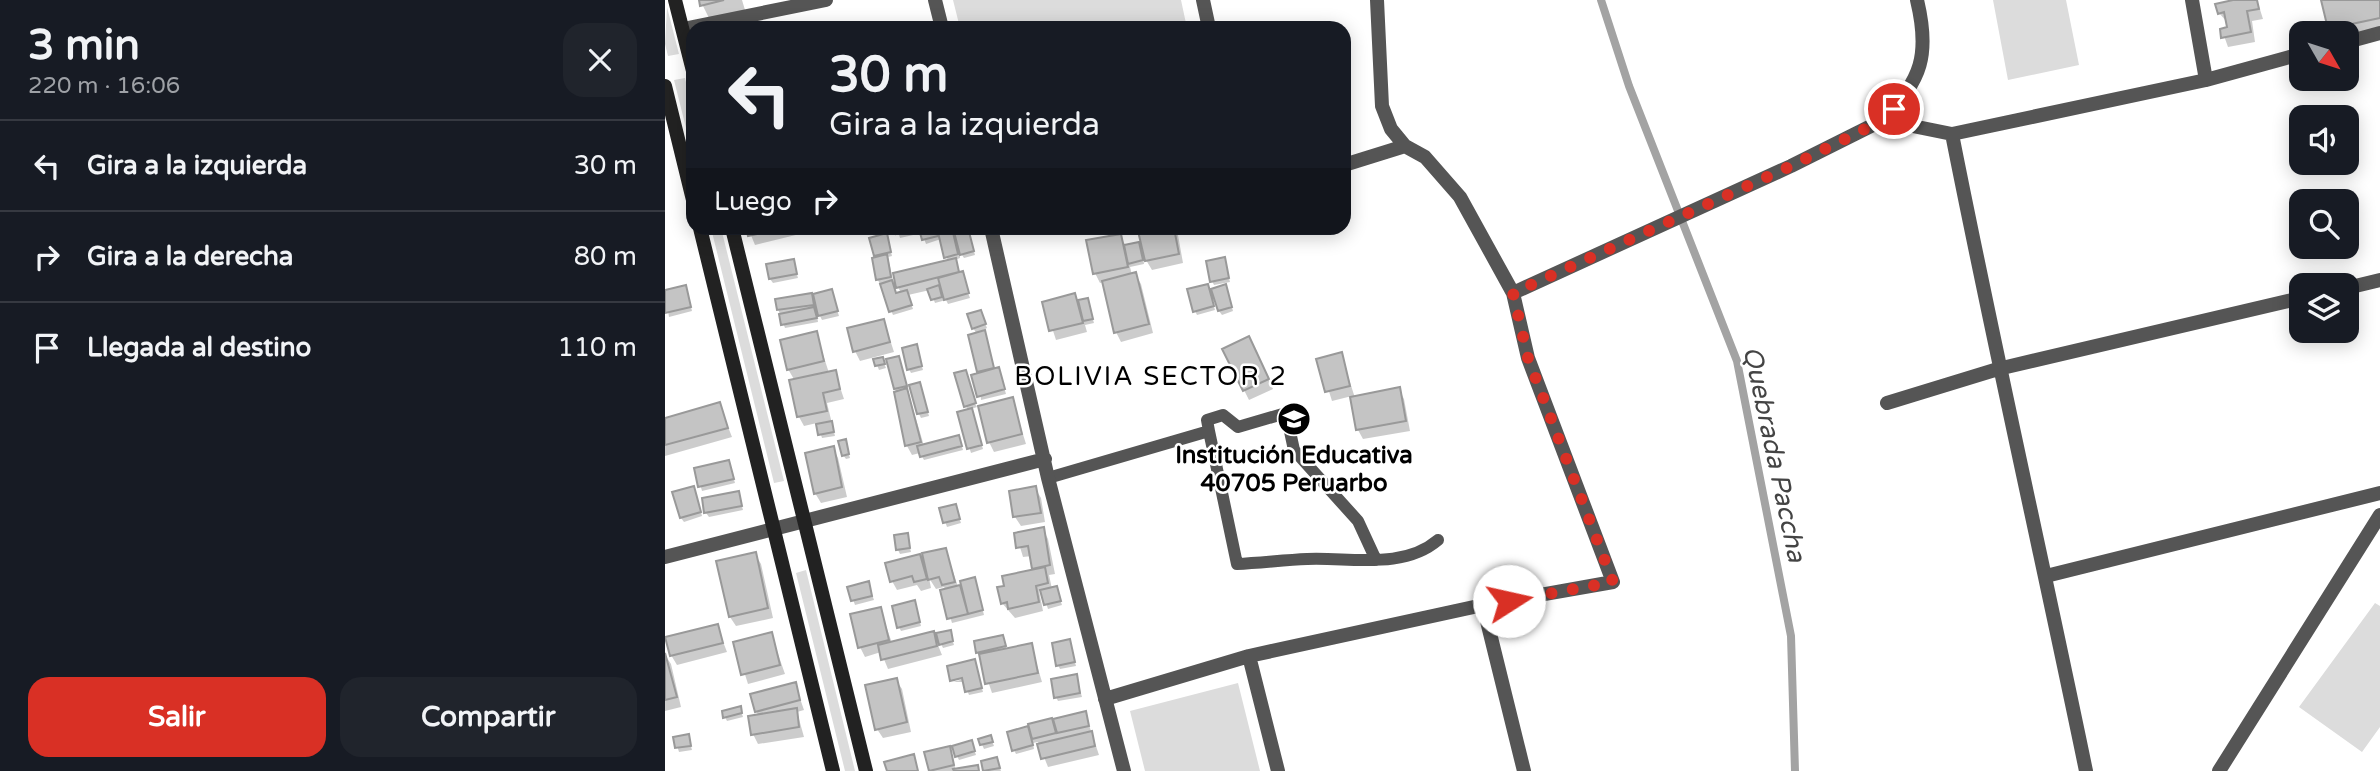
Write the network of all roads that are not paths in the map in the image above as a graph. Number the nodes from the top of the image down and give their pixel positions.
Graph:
1 (675, 0) edge
2 (826, 0) edge
3 (935, 0) edge
4 (1203, 0) edge
5 (1377, 0) edge
6 (1917, 0) edge
7 (2192, 0) edge
8 (722, 21) edge
9 (940, 21) edge
10 (1208, 21) edge
11 (686, 28) edge
12 (683, 29) junction
13 (2380, 33) edge
14 (2359, 39) edge
15 (686, 42) edge
16 (2289, 57) edge
17 (2206, 80) junction
18 (665, 86) edge
19 (1883, 120) junction
20 (1952, 134) junction
21 (1405, 146) junction
22 (1351, 163) edge
23 (686, 172) edge
24 (702, 235) edge
25 (734, 235) edge
26 (993, 235) edge
27 (2380, 280) edge
28 (2359, 285) edge
29 (1513, 293) junction
30 (2289, 301) edge
31 (1998, 369) junction
32 (1887, 403) dead end
33 (1209, 431) junction
34 (1045, 459) junction
35 (1048, 478) junction
36 (2380, 493) edge
37 (2380, 515) edge
38 (806, 523) junction
39 (775, 531) junction
40 (1438, 540) dead end
41 (665, 557) edge
42 (1376, 560) junction
43 (2046, 576) junction
44 (1483, 605) junction
45 (1249, 656) junction
46 (1105, 699) junction
47 (833, 771) edge
48 (866, 771) edge
49 (1124, 771) edge
50 (1279, 771) edge
51 (1524, 771) edge
52 (2086, 771) edge
53 (2219, 771) edge

1 - 12 main road
2 - 8 street
3 - 9 street
4 - 10 street
5 - 21 street
6 - 19 street
7 - 17 street
11 - 12 street
12 - 15 main road
13 - 14 street
16 - 17 street
17 - 20 street
18 - 23 main road
19 - 20 street
19 - 29 street
20 - 31 street
21 - 22 street
21 - 29 street
24 - 39 main road
25 - 38 main road
26 - 34 street
27 - 28 street
29 - 44 street
30 - 31 street
31 - 32 street
31 - 43 street
33 - 35 lane
33 - 42 lane
33 - 42 lane
34 - 35 street
34 - 38 street
35 - 46 street
36 - 43 street
37 - 53 street
38 - 39 street
38 - 48 main road
39 - 41 street
39 - 47 main road
40 - 42 lane
43 - 52 street
44 - 45 street
44 - 51 street
45 - 46 street
45 - 50 street
46 - 49 street

